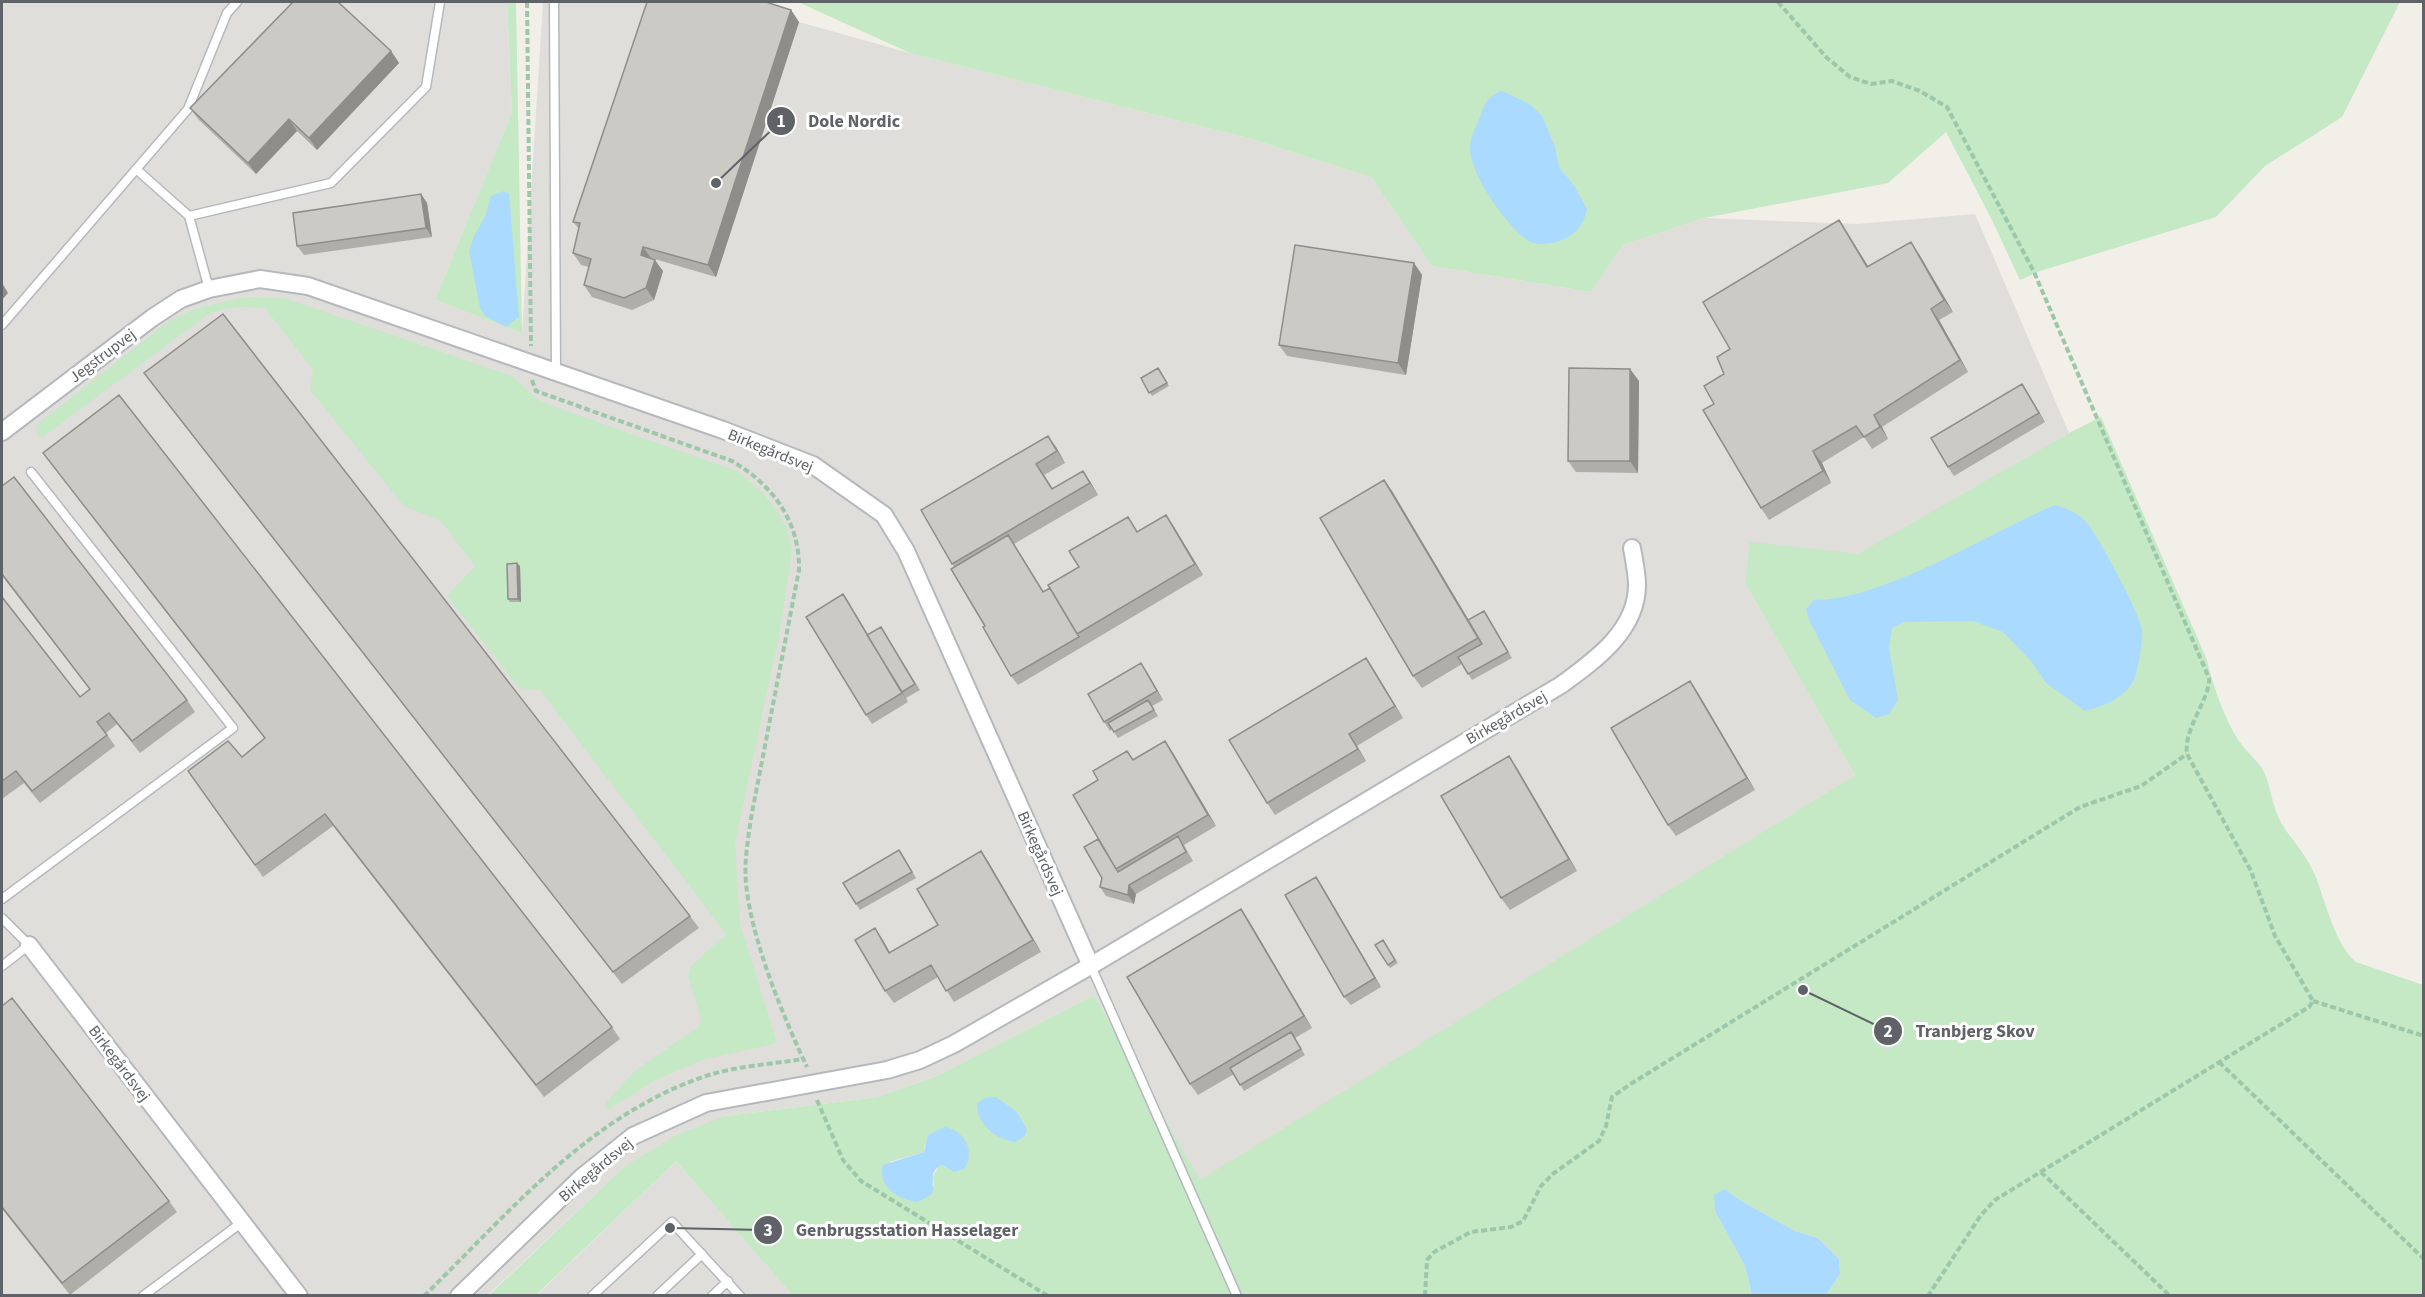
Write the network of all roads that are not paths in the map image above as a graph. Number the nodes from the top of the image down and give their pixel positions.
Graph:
1 (237, 2) edge
2 (441, 2) edge
3 (554, 2) edge
4 (136, 169) junction
5 (189, 216) junction
6 (209, 289) junction
7 (2, 325) edge
8 (556, 372) junction
9 (2, 432) edge
10 (31, 472) dead end
11 (1632, 548) dead end
12 (2, 900) edge
13 (2, 918) edge
14 (29, 945) junction
15 (2, 966) edge
16 (1091, 966) junction
17 (241, 1223) junction
18 (702, 1254) junction
19 (728, 1281) junction
20 (143, 1296) edge
21 (299, 1296) edge
22 (459, 1296) edge
23 (592, 1296) edge
24 (657, 1296) edge
25 (712, 1296) edge
26 (740, 1296) edge
27 (1238, 1296) edge

1 - 4 lane
2 - 5 lane
3 - 8 lane
4 - 5 lane
4 - 7 lane
5 - 6 lane
6 - 8 street, Birkegårdsvej
6 - 9 street, Jegstrupvej
8 - 16 street, Birkegårdsvej
10 - 12 lane
11 - 16 street, Birkegårdsvej
13 - 14 lane
14 - 15 lane
14 - 17 street, Birkegårdsvej
16 - 22 street, Birkegårdsvej
16 - 27 lane
17 - 20 lane
17 - 21 street, Birkegårdsvej
18 - 19 lane
18 - 23 lane
18 - 24 lane
19 - 25 lane
19 - 26 lane

